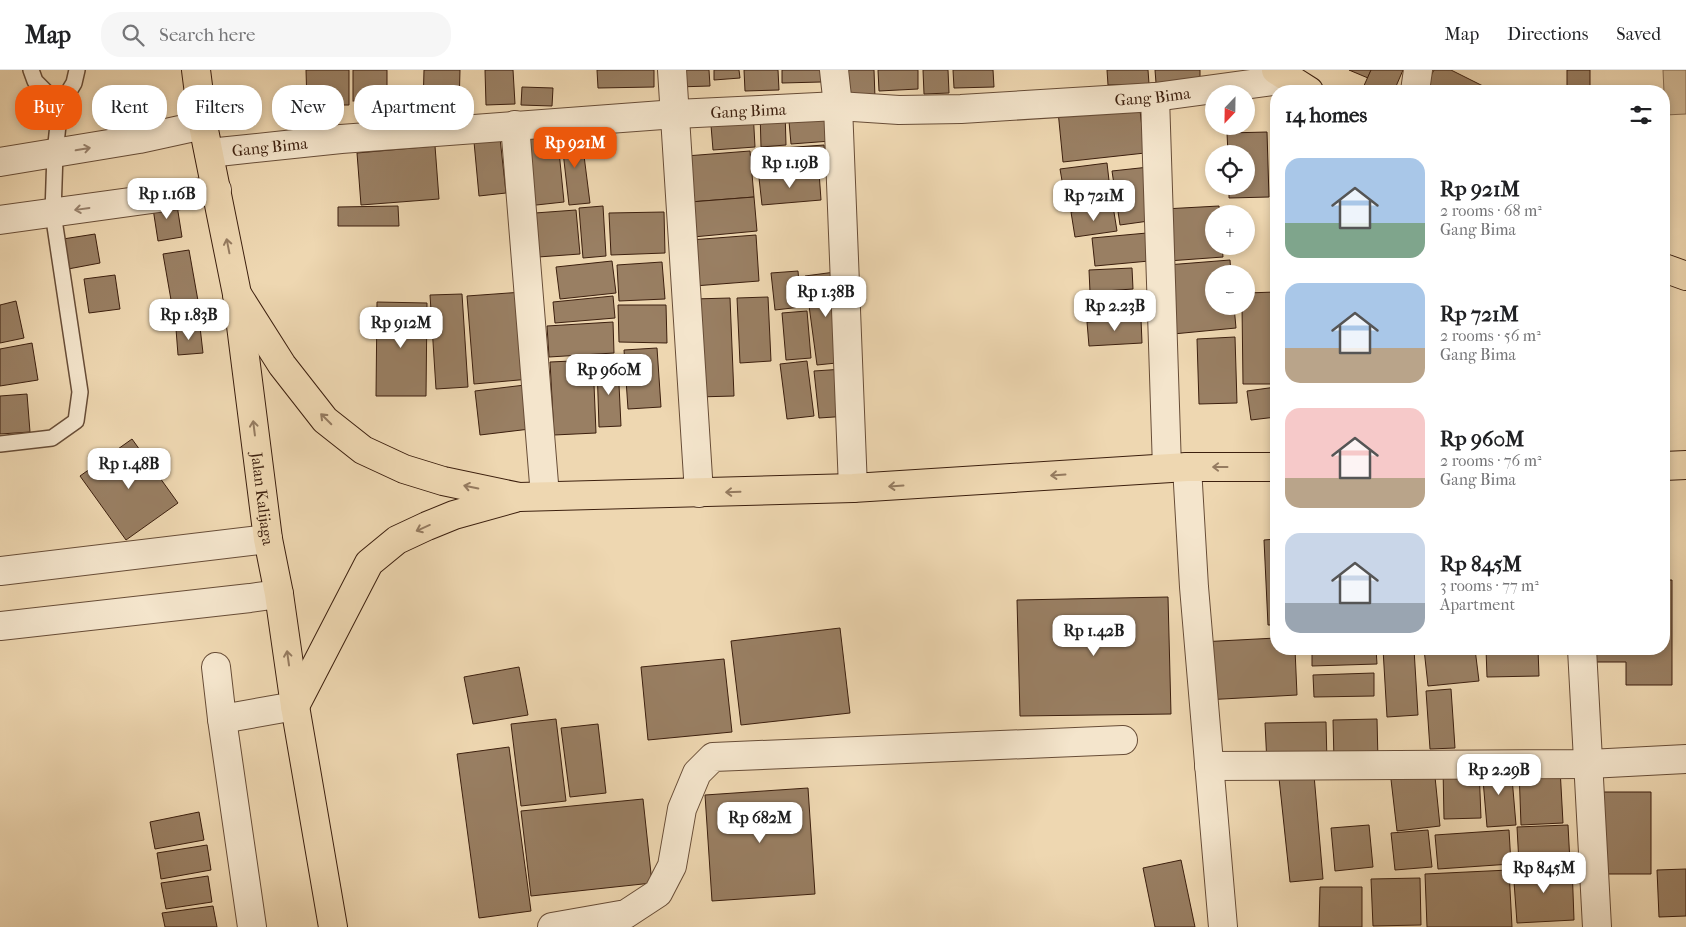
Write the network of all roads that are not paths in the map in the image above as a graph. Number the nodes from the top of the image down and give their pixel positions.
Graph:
1 (31, 70) edge
2 (77, 70) edge
3 (196, 70) edge
4 (672, 70) edge
5 (834, 70) edge
6 (1418, 70) edge
7 (1291, 80) edge
8 (39, 85) edge
9 (73, 85) edge
10 (198, 85) edge
11 (1416, 85) edge
12 (1155, 97) junction
13 (838, 106) junction
14 (676, 114) junction
15 (515, 125) junction
16 (57, 130) edge
17 (180, 130) edge
18 (204, 130) edge
19 (55, 153) junction
20 (209, 153) junction
21 (0, 162) edge
22 (217, 190) junction
23 (54, 213) junction
24 (0, 220) edge
25 (1670, 270) edge
26 (1686, 276) edge
27 (237, 294) junction
28 (0, 444) edge
29 (1686, 465) edge
30 (1270, 466) edge
31 (1670, 466) edge
32 (1177, 467) junction
33 (853, 488) junction
34 (699, 493) junction
35 (532, 496) junction
36 (268, 539) junction
37 (0, 571) edge
38 (279, 594) junction
39 (0, 626) edge
40 (1582, 655) edge
41 (216, 667) dead end
42 (294, 706) junction
43 (222, 719) junction
44 (1123, 740) dead end
45 (1686, 759) edge
46 (1589, 764) junction
47 (1209, 766) junction
48 (252, 927) edge
49 (333, 927) edge
50 (552, 927) edge
51 (1223, 927) edge
52 (1597, 927) edge

1 - 8 lane
2 - 9 lane
3 - 10 highway, Jalan Kalijaga
4 - 14 street
5 - 13 street
6 - 11 street
7 - 12 street, Gang Bima
12 - 13 street, Gang Bima
12 - 32 street
13 - 14 street, Gang Bima
13 - 33 street
14 - 15 street, Gang Bima
14 - 34 street
15 - 20 street, Gang Bima
15 - 35 street
16 - 19 lane
19 -> 17 street
18 - 20 highway, Jalan Kalijaga
19 - 21 street
19 - 23 lane
20 - 22 highway, Jalan Kalijaga
22 -> 23 street
27 -> 22 highway, Jalan Kalijaga
23 - 24 street
23 - 28 lane
25 - 26 highway
35 -> 27 highway
36 -> 27 highway, Jalan Kalijaga
29 - 31 highway
30 -> 32 highway
32 -> 33 highway
32 - 47 street
33 -> 34 highway
34 - 35 highway
35 -> 42 highway
36 - 37 street
36 - 38 highway, Jalan Kalijaga
38 - 39 street
42 -> 38 highway, Jalan Kalijaga
40 - 46 street
41 - 43 street
42 - 43 street
42 - 49 highway, Jalan Kalijaga
43 - 48 street
44 - 50 street
45 - 46 street
46 - 47 street
46 - 52 street
47 - 51 street

